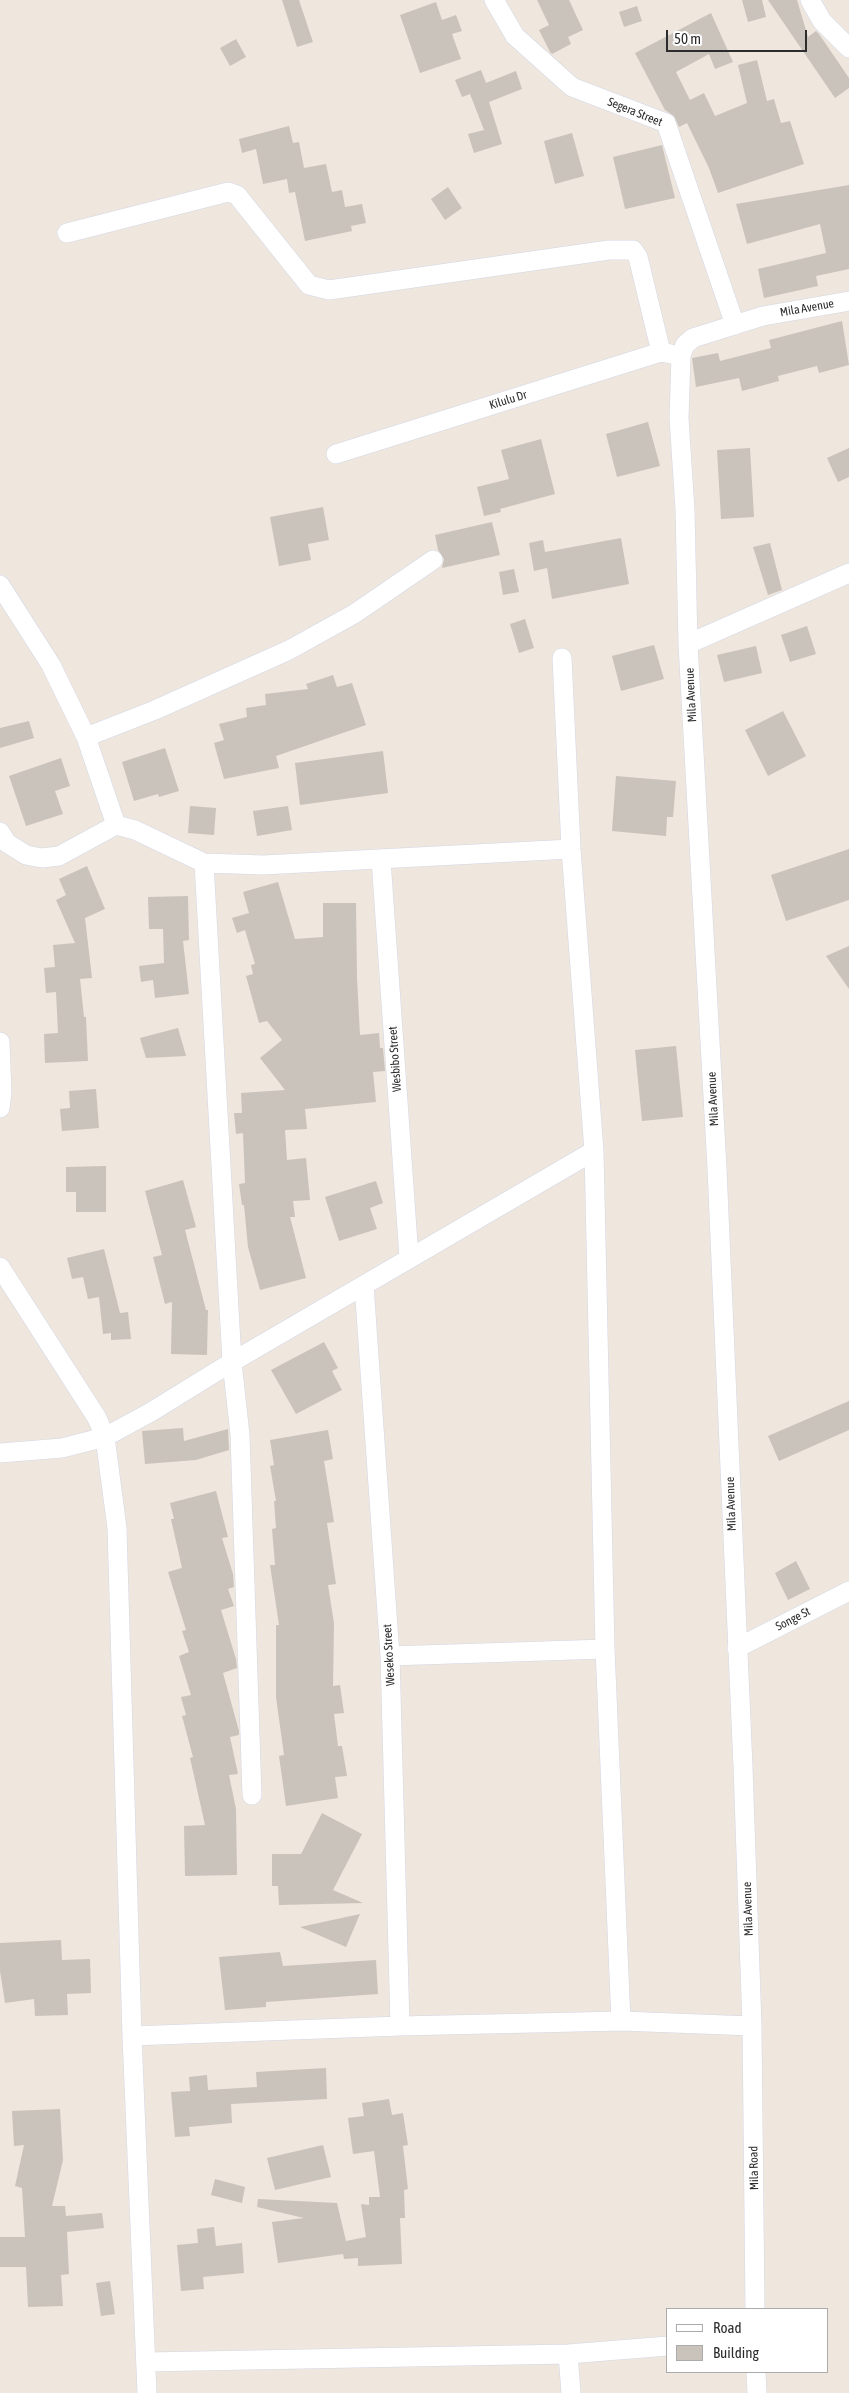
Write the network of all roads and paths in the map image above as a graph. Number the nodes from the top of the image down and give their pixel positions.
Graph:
1 (494, 0) edge
2 (810, 0) edge
3 (849, 48) edge
4 (67, 233) dead end
5 (849, 301) edge
6 (735, 325) junction
7 (661, 352) junction
8 (681, 355) junction
9 (336, 454) dead end
10 (433, 560) dead end
11 (849, 574) edge
12 (0, 586) edge
13 (688, 644) junction
14 (562, 658) dead end
15 (86, 737) junction
16 (116, 826) junction
17 (0, 832) edge
18 (571, 849) junction
19 (381, 860) junction
20 (204, 863) junction
21 (0, 1042) edge
22 (0, 1108) edge
23 (594, 1151) junction
24 (409, 1258) junction
25 (0, 1267) edge
26 (364, 1285) junction
27 (232, 1362) junction
28 (106, 1437) junction
29 (0, 1453) edge
30 (849, 1591) edge
31 (737, 1648) junction
32 (605, 1649) junction
33 (390, 1656) junction
34 (252, 1795) dead end
35 (621, 2021) junction
36 (400, 2026) junction
37 (752, 2026) junction
38 (132, 2036) junction
39 (755, 2308) edge
40 (666, 2346) edge
41 (568, 2354) junction
42 (146, 2362) junction
43 (756, 2373) edge
44 (147, 2393) edge
45 (571, 2393) edge
46 (756, 2393) edge

1 - 6 street, Segera Street
2 - 3 street
4 - 7 street
5 - 6 street, Mila Avenue
6 - 8 street, Mila Avenue
7 - 8 street, Kilulu Dr
7 - 9 street, Kilulu Dr
8 - 13 street, Mila Avenue
10 - 15 street
11 - 13 street
12 - 15 street
13 - 31 street, Mila Avenue
14 - 18 street
15 - 16 street
16 - 17 street
16 - 20 street
18 - 19 street
18 - 23 street
19 - 20 street
19 - 24 street, Wesbibo Street
20 - 27 street
21 - 22 street
23 - 24 street
23 - 32 street
24 - 26 street
25 - 28 street
26 - 27 street
26 - 33 street, Weseko Street
27 - 28 street
27 - 34 street
28 - 29 street
28 - 38 street
30 - 31 street, Songe St
31 - 37 street, Mila Avenue
32 - 33 street
32 - 35 street
33 - 36 street, Weseko Street
35 - 36 street
35 - 37 street
36 - 38 street
37 - 39 street, Mila Road
38 - 42 street
40 - 41 street
41 - 42 street
41 - 45 street
42 - 44 street
43 - 46 street

